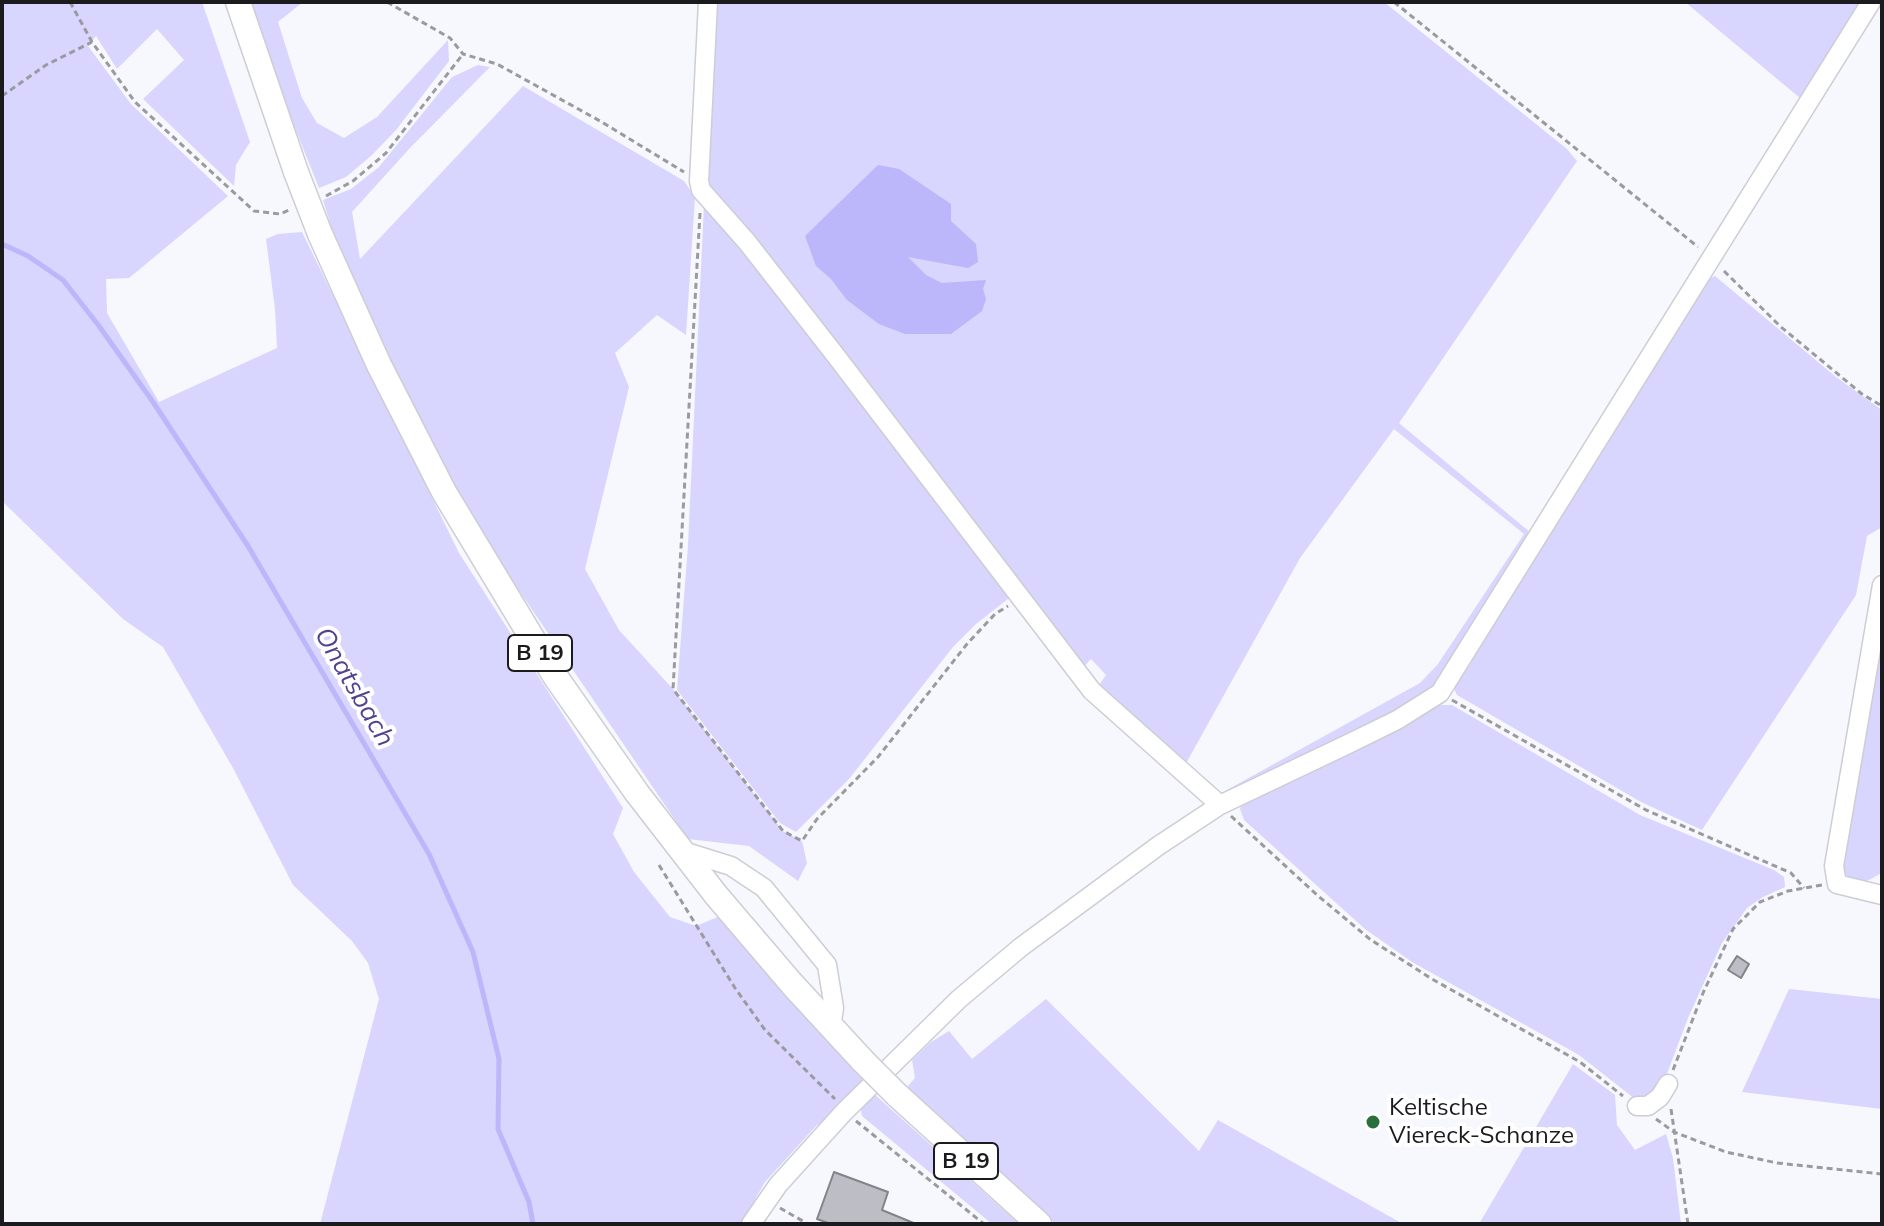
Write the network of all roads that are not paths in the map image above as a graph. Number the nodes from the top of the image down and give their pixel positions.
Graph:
1 (238, 2) edge
2 (708, 2) edge
3 (1871, 2) edge
4 (1882, 585) edge
5 (1220, 805) junction
6 (680, 850) junction
7 (1882, 883) edge
8 (1863, 892) junction
9 (1882, 895) edge
10 (831, 1028) junction
11 (1668, 1084) road end
12 (1637, 1106) road end
13 (751, 1224) edge
14 (1039, 1224) edge

1 - 6 main road, B 19, bridge
2 - 5 street
3 - 5 street
4 - 8 street
5 - 13 street
6 - 10 main road, B 19
6 - 10 street
7 - 8 street
8 - 9 street
10 - 14 main road, B 19, bridge
11 - 12 street

